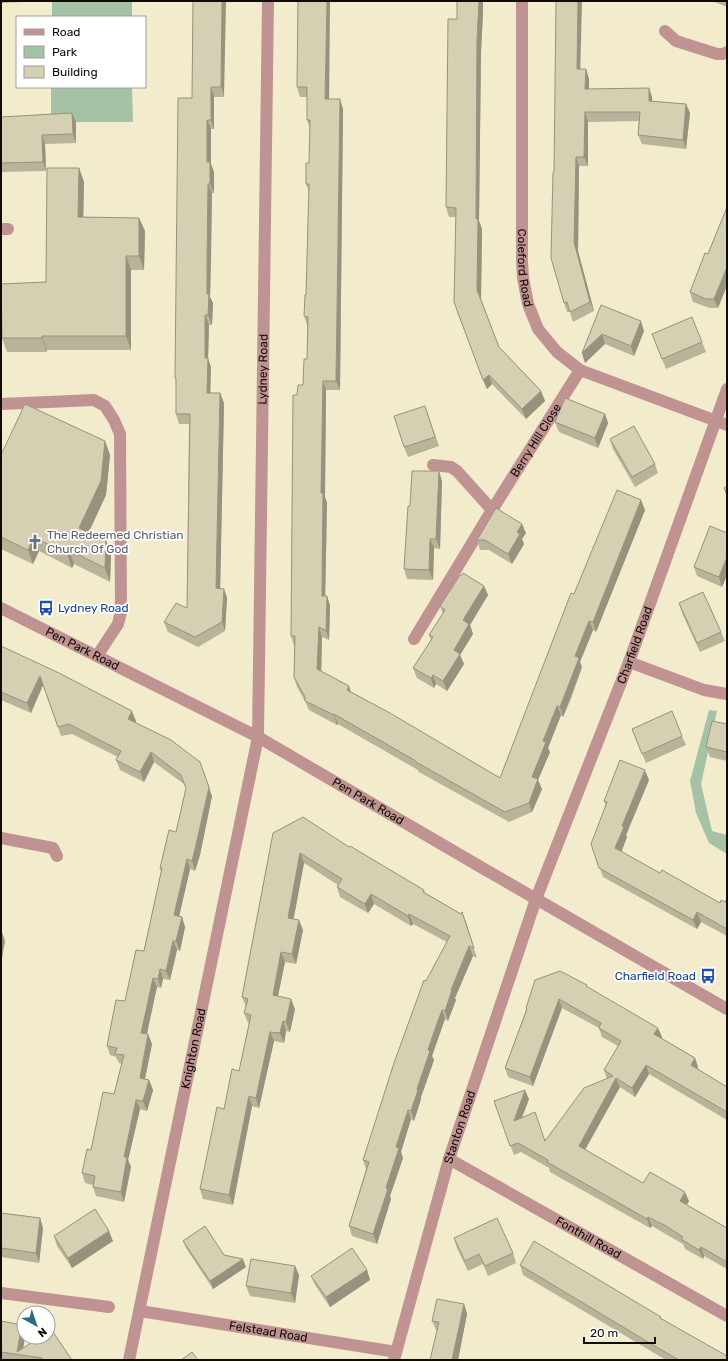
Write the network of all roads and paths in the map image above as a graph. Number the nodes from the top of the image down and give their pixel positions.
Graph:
1 (268, 1) edge
2 (522, 1) edge
3 (665, 31) dead end
4 (727, 52) edge
5 (580, 370) junction
6 (727, 389) edge
7 (1, 404) edge
8 (714, 421) junction
9 (727, 425) edge
10 (433, 465) dead end
11 (492, 510) junction
12 (1, 608) edge
13 (414, 639) dead end
14 (97, 656) junction
15 (629, 662) junction
16 (727, 694) edge
17 (258, 736) junction
18 (1, 838) edge
19 (56, 856) dead end
20 (536, 899) junction
21 (727, 1009) edge
22 (449, 1159) junction
23 (1, 1293) edge
24 (109, 1307) dead end
25 (140, 1311) junction
26 (727, 1316) edge
27 (395, 1356) edge
28 (129, 1360) edge

1 - 17 street, Lydney Road
2 - 5 street, Coleford Road
3 - 4 street
5 - 8 street, Coleford Road
5 - 11 street, Berry Hill Close
6 - 8 street, Charfield Road
7 - 14 street
8 - 9 street, Coleford Road
8 - 15 street, Charfield Road
10 - 11 street
11 - 13 street, Berry Hill Close
12 - 14 street, Pen Park Road
14 - 17 street, Pen Park Road
15 - 16 street
15 - 20 street, Charfield Road
17 - 20 street, Pen Park Road
17 - 25 street, Knighton Road
18 - 19 street
20 - 21 street, Pen Park Road
20 - 22 street, Stanton Road
22 - 26 street, Fonthill Road
22 - 27 street, Stanton Road
23 - 24 street
25 - 27 street, Felstead Road
25 - 28 street, Knighton Road

